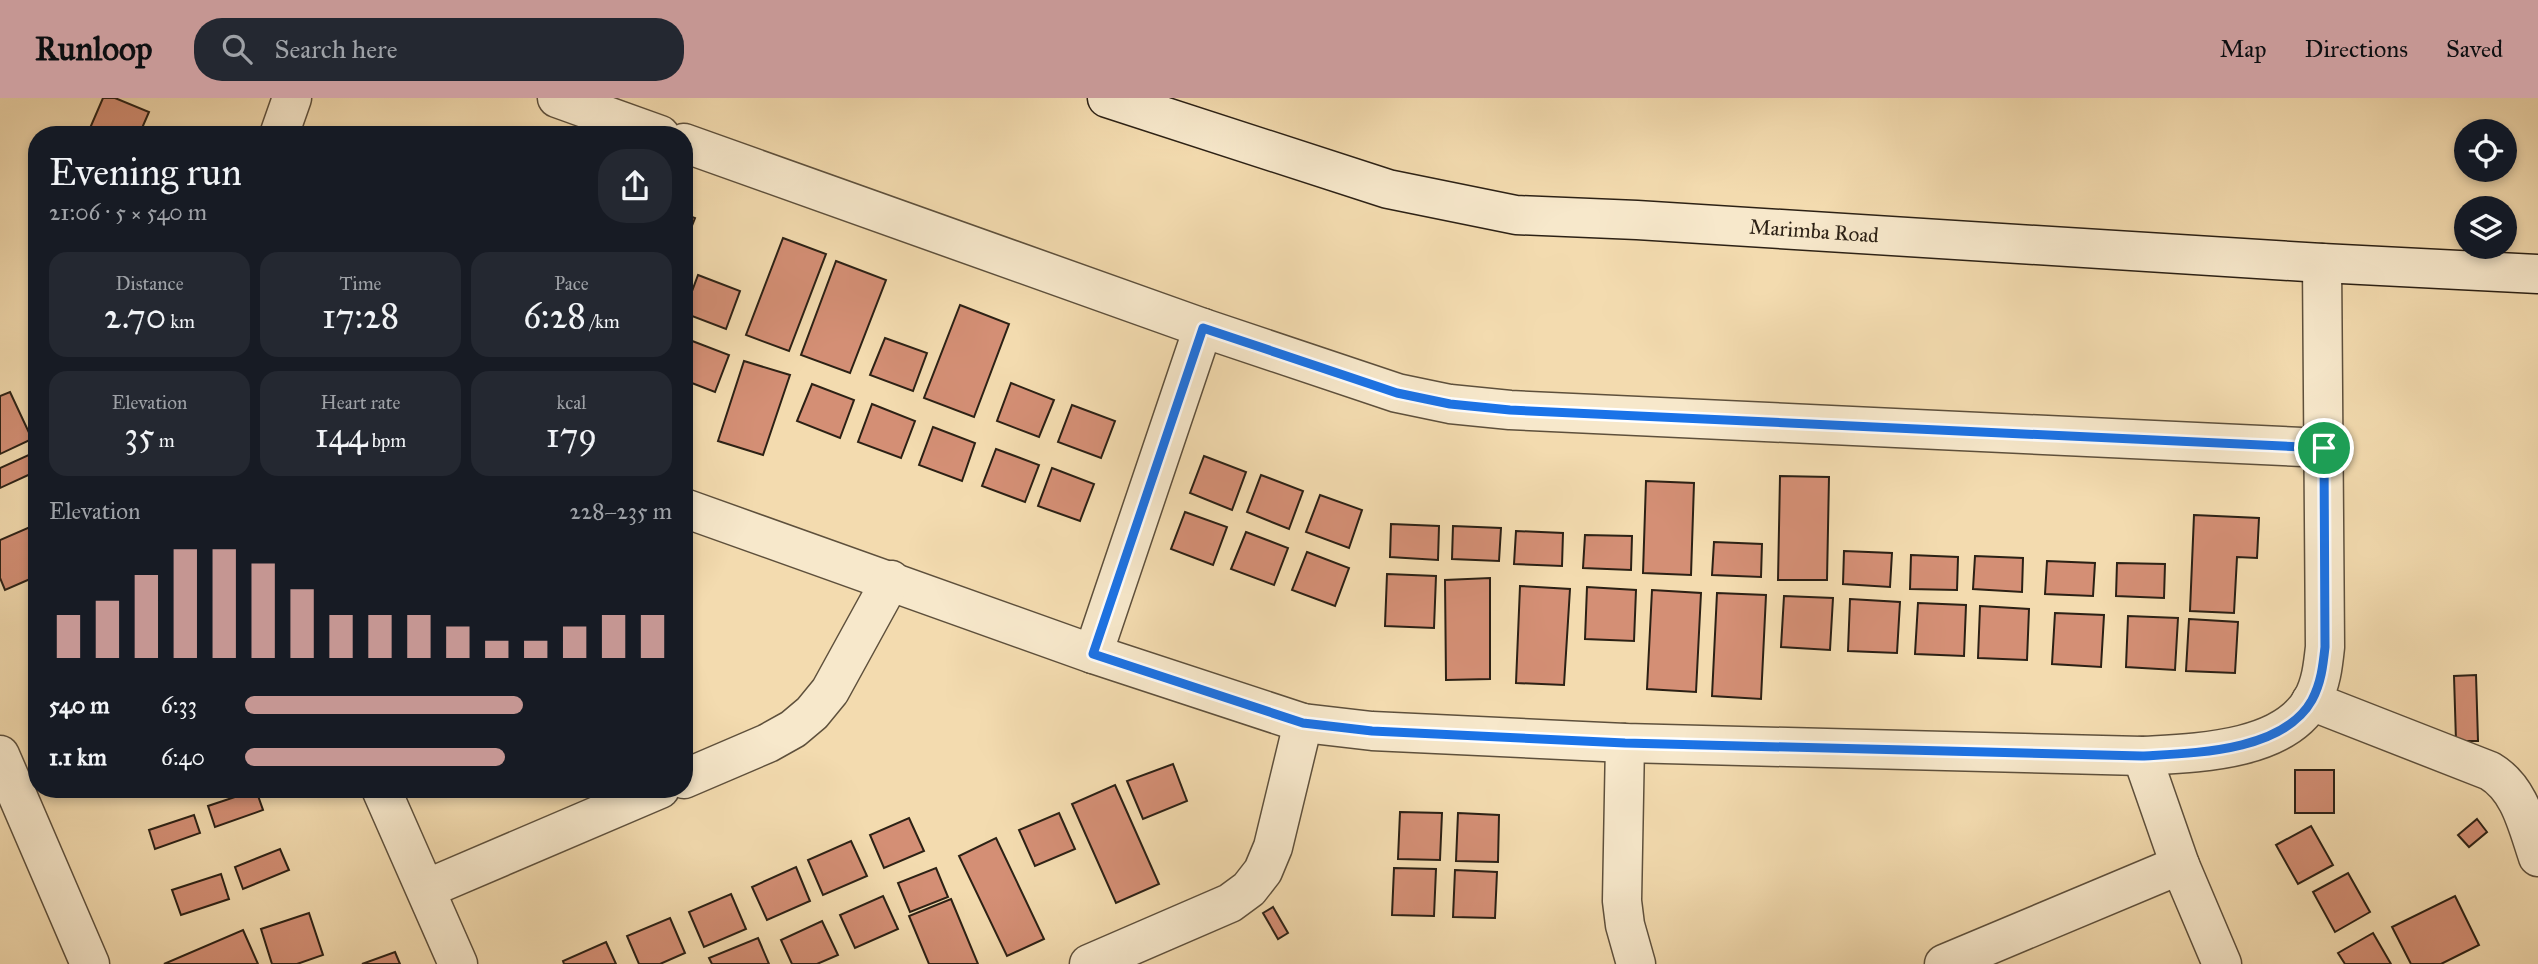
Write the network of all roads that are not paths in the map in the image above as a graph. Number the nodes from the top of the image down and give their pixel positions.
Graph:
1 (292, 98) edge
2 (557, 98) edge
3 (1107, 98) edge
4 (282, 126) edge
5 (635, 126) edge
6 (693, 146) edge
7 (2322, 263) junction
8 (2538, 274) edge
9 (1203, 328) junction
10 (2324, 448) junction
11 (693, 511) edge
12 (891, 580) junction
13 (1093, 654) junction
14 (2311, 701) junction
15 (1303, 723) junction
16 (1625, 743) junction
17 (2142, 756) junction
18 (3, 768) edge
19 (693, 775) edge
20 (385, 798) edge
21 (639, 798) edge
22 (2538, 857) edge
23 (2180, 865) junction
24 (426, 889) junction
25 (90, 964) edge
26 (458, 964) edge
27 (1089, 964) edge
28 (1636, 964) edge
29 (1944, 964) edge
30 (2222, 964) edge

1 - 4 street
2 - 5 street
3 - 7 street, Marimba Road
6 - 9 street
7 - 8 street, Marimba Road
7 - 10 street
9 - 10 street
9 - 13 street
10 - 14 street
11 - 12 street
12 - 13 street
12 - 19 street
13 - 15 street
14 - 17 street
14 - 22 street
15 - 16 street
15 - 27 street
16 - 17 street
16 - 28 street
17 - 23 street
18 - 25 street
20 - 24 street
21 - 24 street
23 - 29 street
23 - 30 street
24 - 26 street

